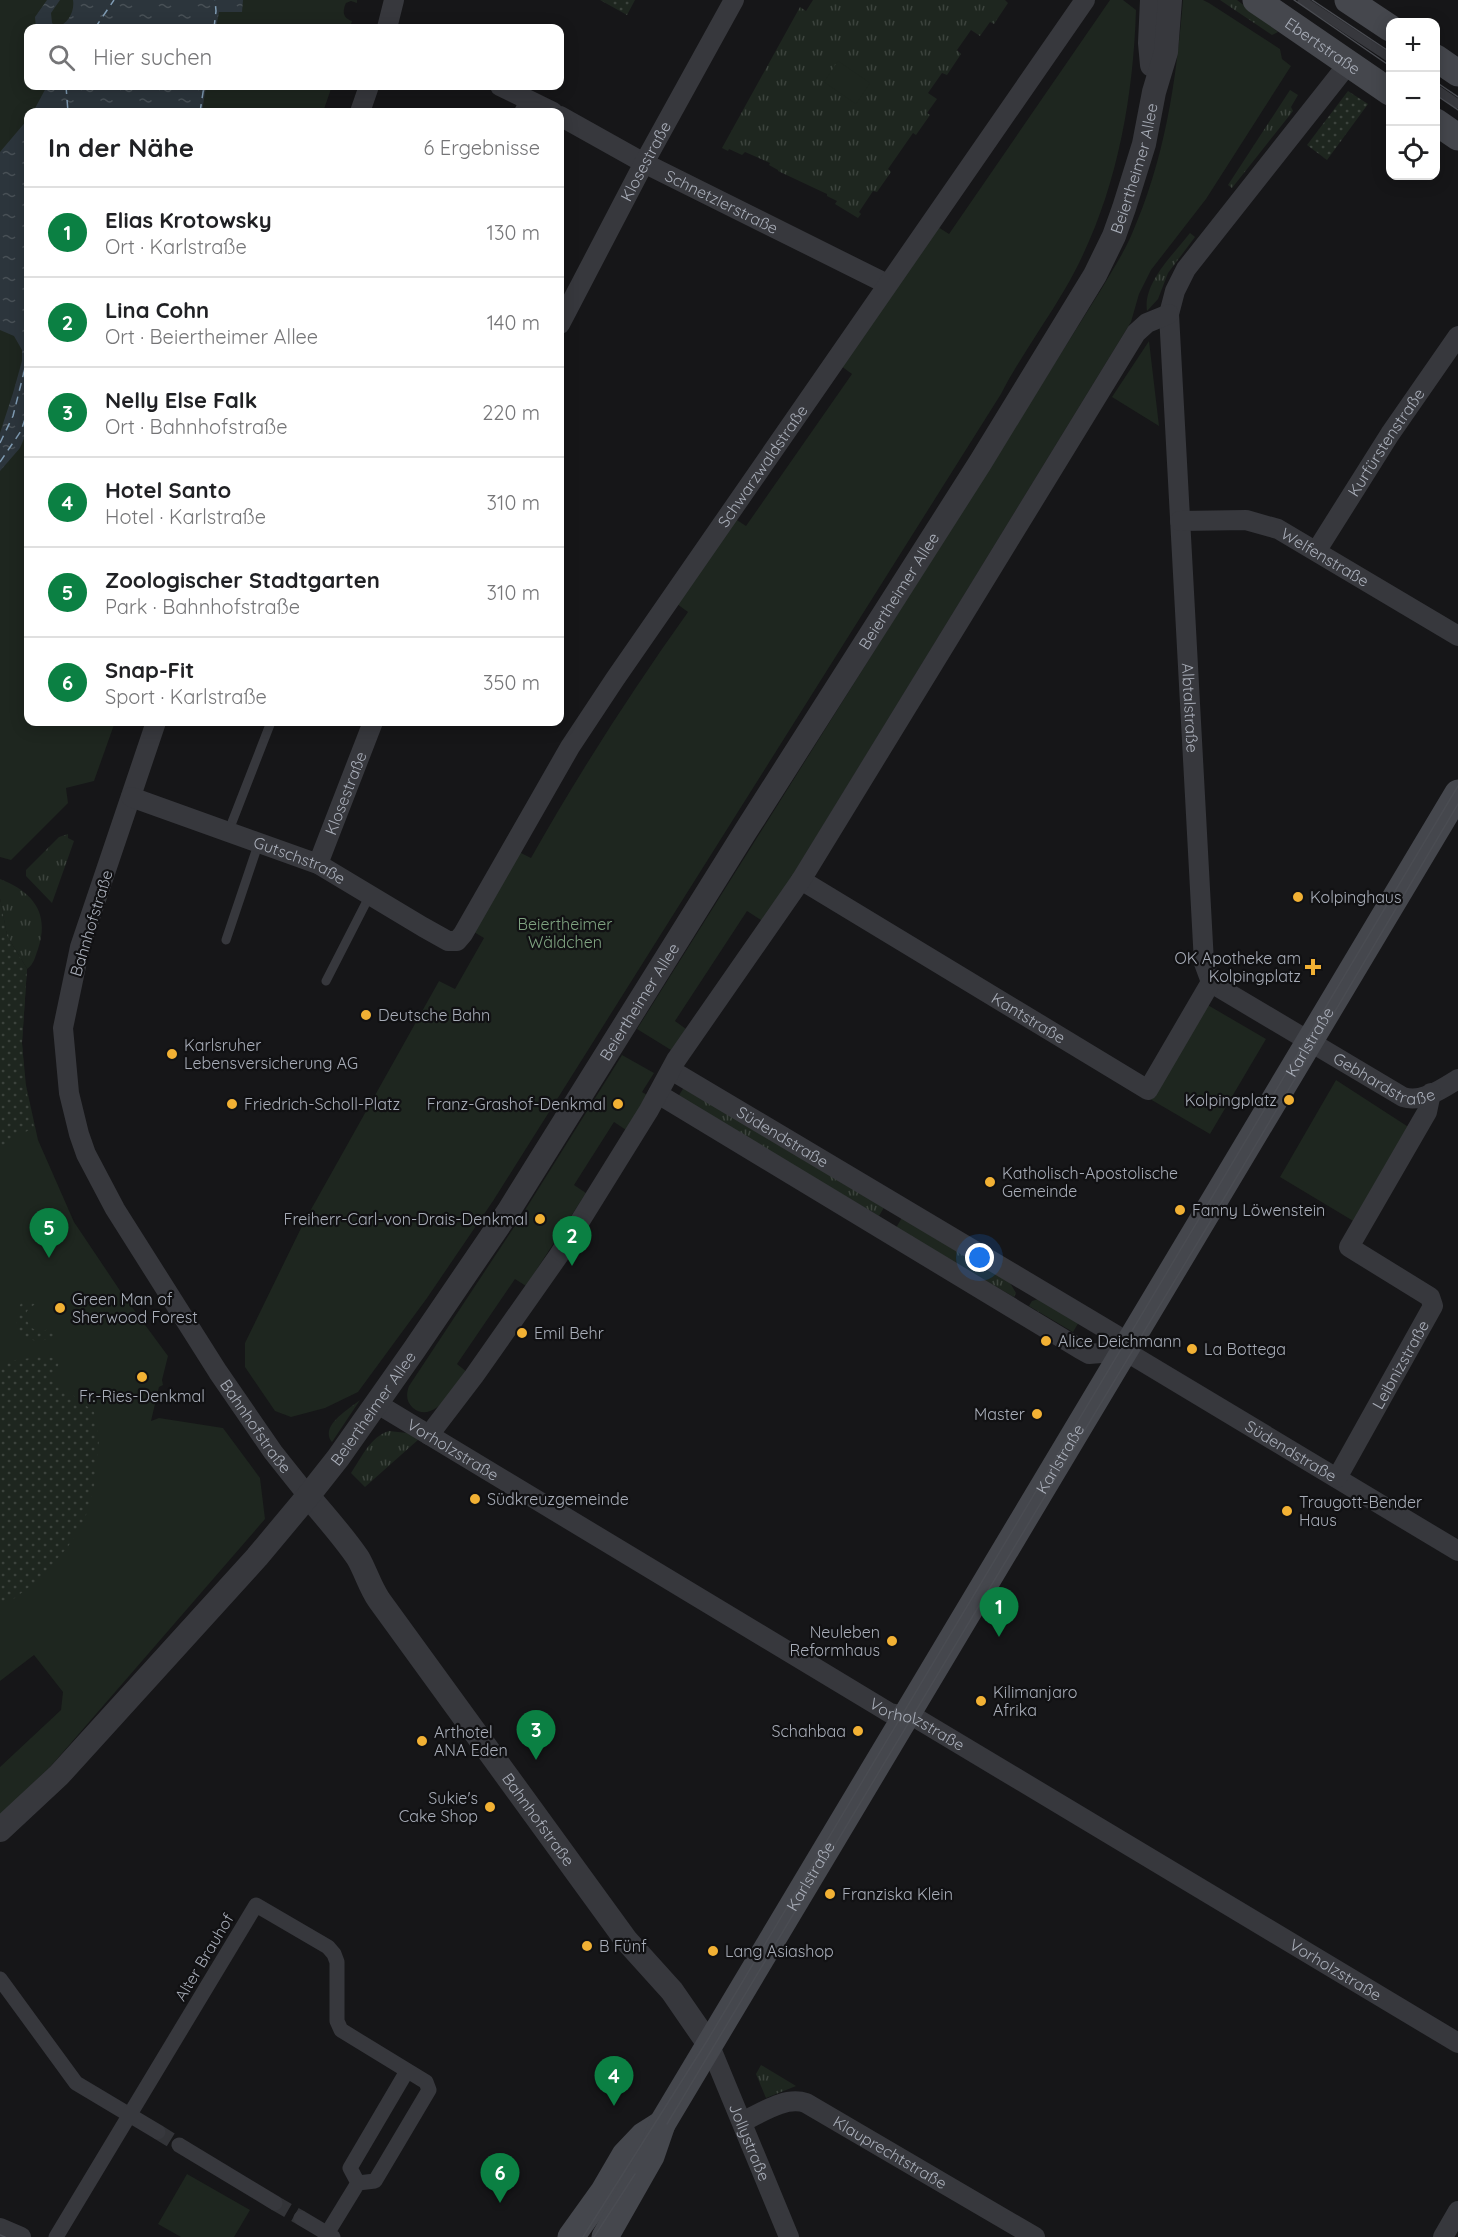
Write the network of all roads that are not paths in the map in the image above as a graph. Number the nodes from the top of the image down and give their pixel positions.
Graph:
1 (394, 0) edge
2 (734, 0) edge
3 (1085, 0) edge
4 (1152, 0) edge
5 (1170, 0) edge
6 (1256, 0) edge
7 (1302, 0) edge
8 (1348, 0) edge
9 (388, 24) edge
10 (1386, 25) edge
11 (1386, 55) edge
12 (1440, 61) edge
13 (1348, 64) junction
14 (1458, 73) edge
15 (1386, 89) edge
16 (368, 90) edge
17 (505, 90) edge
18 (1154, 92) junction
19 (1440, 92) edge
20 (1458, 104) edge
21 (522, 105) edge
22 (361, 108) edge
23 (564, 118) edge
24 (1440, 125) edge
25 (1458, 137) edge
26 (644, 163) junction
27 (887, 284) junction
28 (1169, 314) junction
29 (564, 316) edge
30 (1458, 336) edge
31 (1180, 521) junction
32 (1317, 550) junction
33 (1458, 636) edge
34 (155, 726) edge
35 (269, 726) edge
36 (371, 726) edge
37 (1458, 793) edge
38 (131, 797) junction
39 (229, 830) junction
40 (259, 842) junction
41 (318, 864) junction
42 (801, 879) junction
43 (370, 895) junction
44 (226, 940) dead end
45 (457, 941) joint
46 (326, 981) dead end
47 (1211, 982) junction
48 (1311, 1041) junction
49 (671, 1070) junction
50 (1449, 1088) edge
51 (653, 1102) junction
52 (895, 1204) junction
53 (881, 1229) junction
54 (1033, 1285) junction
55 (1018, 1311) junction
56 (1125, 1352) junction
57 (376, 1403) junction
58 (429, 1436) junction
59 (1337, 1478) junction
60 (308, 1496) junction
61 (1458, 1551) edge
62 (906, 1717) junction
63 (0, 1830) edge
64 (0, 1979) edge
65 (1458, 2043) edge
66 (710, 2046) junction
67 (407, 2071) junction
68 (129, 2115) junction
69 (742, 2122) junction
70 (662, 2124) junction
71 (158, 2132) tunnel mouth
72 (179, 2145) tunnel mouth
73 (358, 2183) junction
74 (276, 2203) tunnel mouth
75 (1458, 2211) edge
76 (301, 2218) tunnel mouth
77 (0, 2228) edge
78 (328, 2236) edge
79 (21, 2237) edge
80 (56, 2237) edge
81 (571, 2237) edge
82 (605, 2237) edge
83 (789, 2237) edge
84 (1035, 2237) edge
85 (1443, 2237) edge

1 - 9 street
2 - 26 street, Klosestraße
3 - 27 street, Schwarzwaldstraße
4 - 18 street, Beiertheimer Allee
5 - 18 street, Beiertheimer Allee
6 - 13 main road, Ebertstraße
7 - 11 lane
8 - 10 main road
12 - 14 main road
13 - 15 main road, Ebertstraße
13 - 28 street
16 - 22 street
17 - 21 street
18 - 57 street, Beiertheimer Allee
19 - 20 lane
23 - 26 street, Schnetzlerstraße
24 - 25 main road
26 - 27 street, Schnetzlerstraße
26 - 29 street, Klosestraße
27 - 45 street, Schwarzwaldstraße
28 - 31 street, Albtalstraße
28 - 42 street
30 - 32 street, Kurfürstenstraße
31 - 32 street, Welfenstraße
31 - 47 street, Albtalstraße
32 - 33 street, Welfenstraße
34 - 38 street, Bahnhofstraße
35 - 39 lane
36 - 41 street, Klosestraße
37 - 48 main road, Karlstraße
38 - 39 street, Gutschstraße
38 - 60 street, Bahnhofstraße
39 - 40 street, Gutschstraße
40 - 41 street, Gutschstraße
40 - 44 lane
41 - 43 street, Gutschstraße
42 - 47 street, Kantstraße
42 - 49 street
43 - 45 street, Gutschstraße
43 - 46 lane
47 - 48 street
48 - 50 street, Gebhardstraße
48 - 56 main road, Karlstraße
49 - 51 street
49 - 52 street, Südendstraße
50 - 59 street, Leibnizstraße
51 - 53 street, Südendstraße
51 - 58 street
52 - 53 street
52 - 54 street, Südendstraße
53 - 55 street, Südendstraße
54 - 55 street
54 - 56 street, Südendstraße
55 - 56 street, Südendstraße
56 - 59 street, Südendstraße
56 - 62 main road, Karlstraße
57 - 58 street, Vorholzstraße
57 - 60 street, Beiertheimer Allee
58 - 62 street, Vorholzstraße
59 - 61 street, Südendstraße
60 - 63 street, Beiertheimer Allee
60 - 66 street, Bahnhofstraße
62 - 65 street, Vorholzstraße
62 - 66 main road, Karlstraße
64 - 68 street
66 - 69 street, Jollystraße
66 - 70 main road, Karlstraße
67 - 68 street, Alter Brauhof
67 - 73 street
67 - 73 street, Alter Brauhof
68 - 71 street
68 - 80 street, Alter Brauhof
69 - 83 street, Jollystraße
69 - 84 street, Klauprechtstraße
70 - 81 main road, Karlstraße
70 - 82 main road, Karlstraße
72 - 74 street
73 - 78 street, Alter Brauhof
75 - 85 street
76 - 78 street, Alter Brauhof
77 - 79 street

